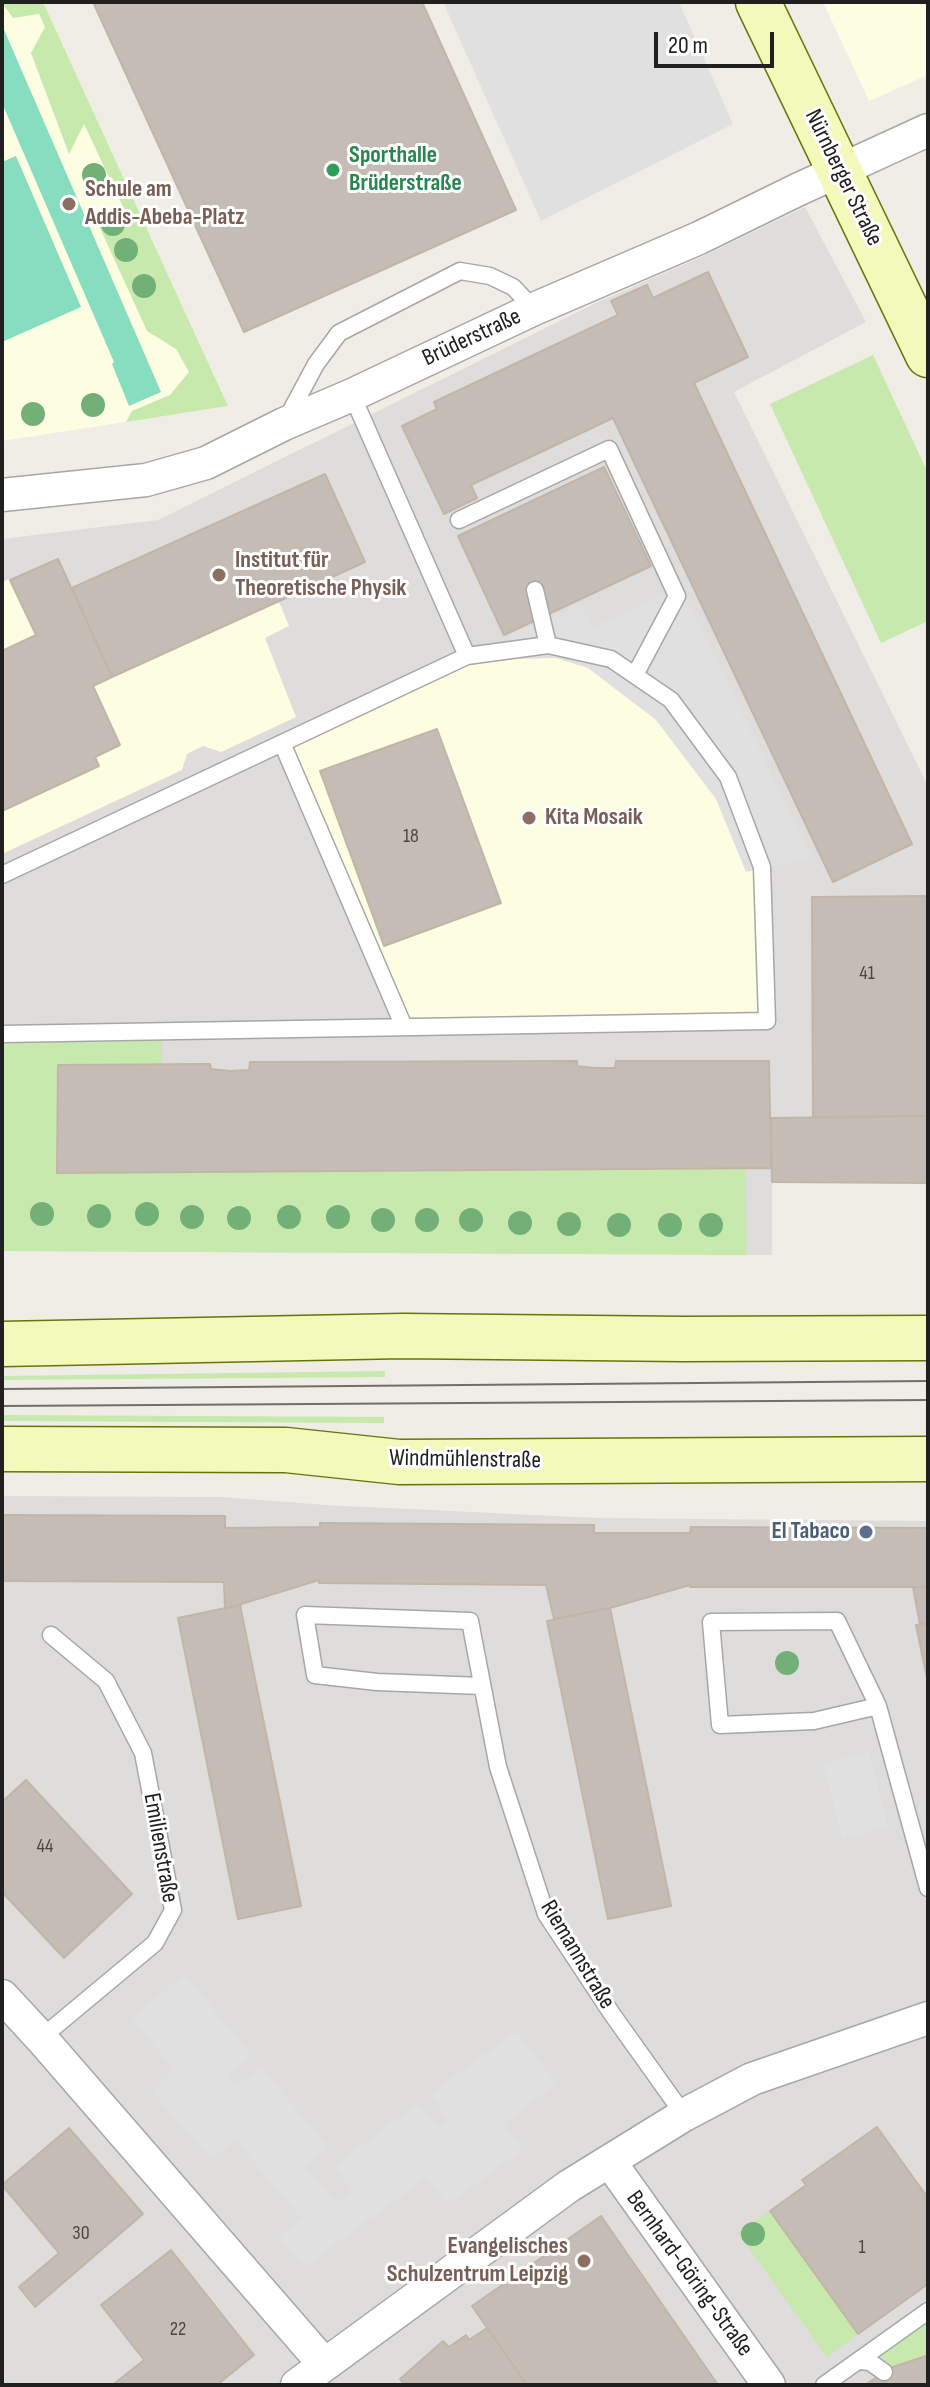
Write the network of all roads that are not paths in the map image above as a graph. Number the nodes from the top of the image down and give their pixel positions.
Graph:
1 (758, 2) edge
2 (928, 130) edge
3 (839, 170) junction
4 (534, 309) junction
5 (928, 355) edge
6 (352, 395) junction
7 (284, 424) junction
8 (2, 495) edge
9 (459, 520) dead end
10 (535, 590) dead end
11 (548, 645) junction
12 (467, 656) junction
13 (635, 675) junction
14 (282, 743) junction
15 (2, 875) edge
16 (404, 1027) junction
17 (2, 1034) edge
18 (928, 1338) edge
19 (2, 1344) edge
20 (2, 1449) edge
21 (928, 1459) edge
22 (51, 1635) dead end
23 (482, 1686) junction
24 (878, 1706) junction
25 (928, 1888) edge
26 (2, 1996) edge
27 (928, 2018) edge
28 (41, 2038) junction
29 (684, 2115) junction
30 (610, 2162) junction
31 (928, 2311) edge
32 (858, 2361) junction
33 (324, 2364) junction
34 (884, 2372) dead end
35 (297, 2385) edge
36 (769, 2385) edge
37 (824, 2385) edge

1 - 3 main road, Nürnberger Straße
2 - 3 street, Brüderstraße
3 - 4 street, Brüderstraße
3 - 5 main road, Nürnberger Straße
4 - 6 street, Brüderstraße
4 - 7 lane
6 - 7 street, Brüderstraße
6 - 12 lane
7 - 8 street, Brüderstraße
9 - 13 lane
10 - 11 lane
11 - 12 lane
11 - 13 lane
12 - 14 lane
13 - 16 lane
14 - 15 lane
14 - 16 lane
16 - 17 lane
18 - 19 main road
20 - 21 main road, Windmühlenstraße
22 - 28 lane, Emilienstraße
23 - 23 lane, Riemannstraße
23 - 29 lane, Riemannstraße
24 - 24 lane
24 - 25 lane
26 - 28 street
27 - 29 street
28 - 33 street
29 - 30 street
30 - 33 street
30 - 36 street, Bernhard-Göring-Straße
31 - 32 lane
32 - 34 lane
32 - 37 lane
33 - 35 street

